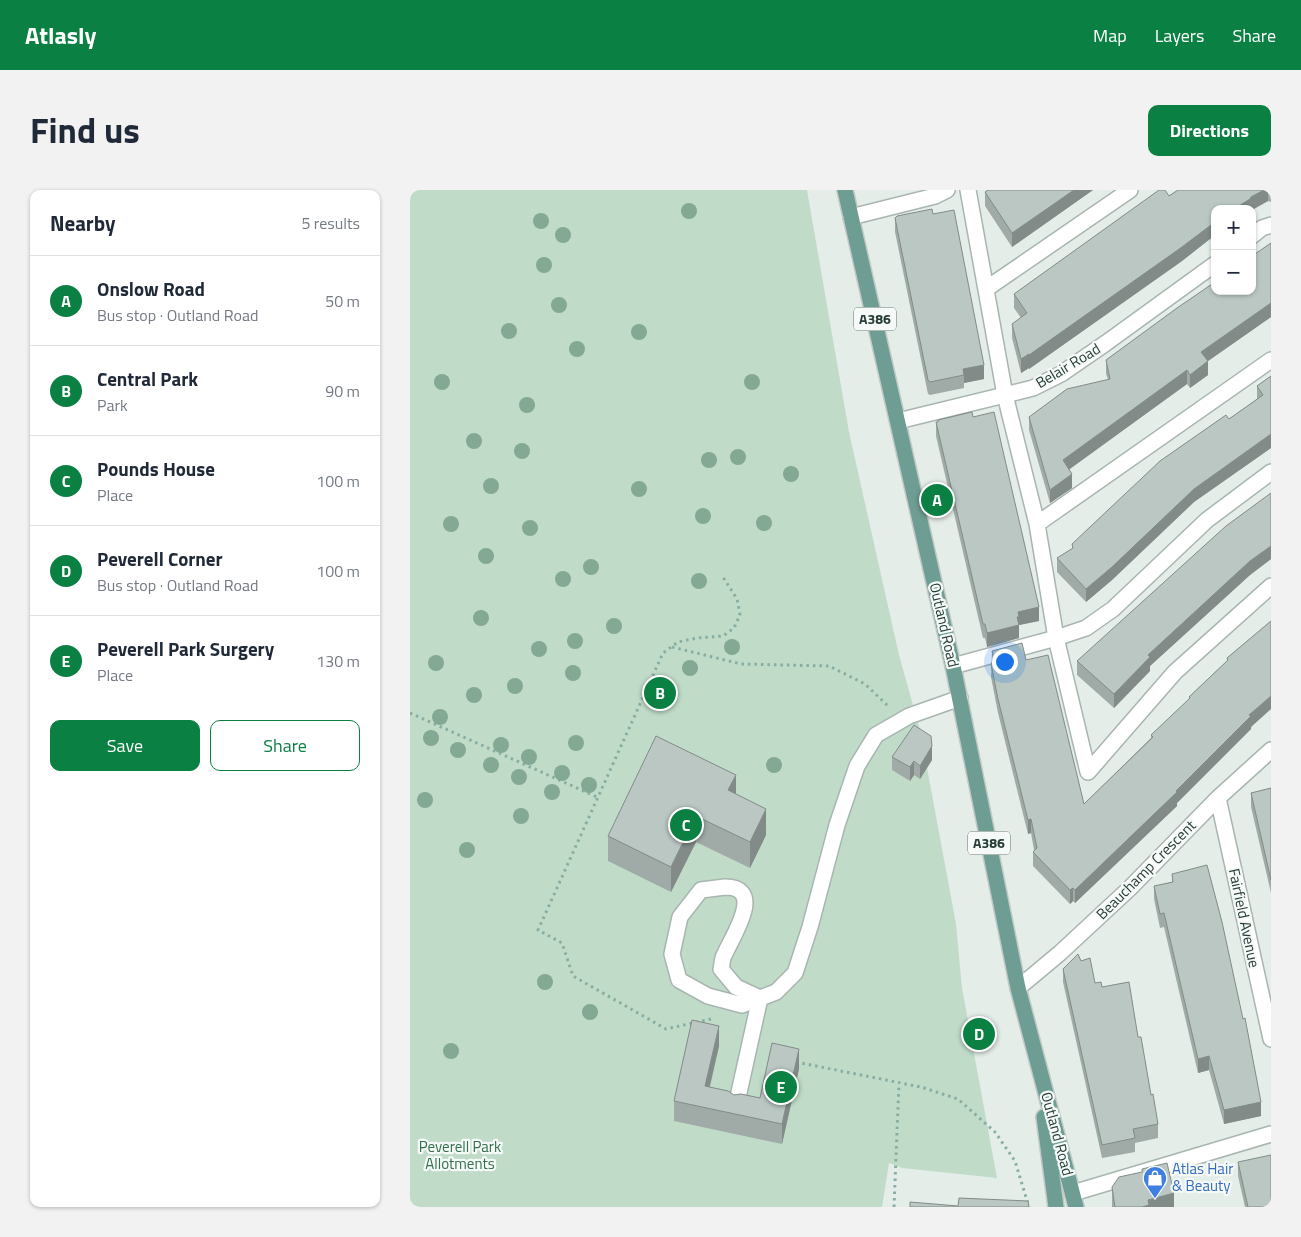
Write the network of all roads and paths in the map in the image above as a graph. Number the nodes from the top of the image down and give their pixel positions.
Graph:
1 (845, 190) edge
2 (947, 190) edge
3 (968, 190) edge
4 (1130, 190) edge
5 (852, 217) junction
6 (1271, 225) edge
7 (1256, 233) edge
8 (1211, 267) edge
9 (986, 289) junction
10 (1271, 360) edge
11 (1005, 395) junction
12 (898, 422) junction
13 (1271, 472) edge
14 (1037, 524) junction
15 (724, 577) dead end
16 (1271, 586) edge
17 (1056, 638) junction
18 (671, 647) junction
19 (953, 666) junction
20 (960, 698) junction
21 (410, 712) edge
22 (900, 721) junction
23 (1271, 750) edge
24 (598, 798) junction
25 (1218, 798) junction
26 (1018, 988) junction
27 (760, 998) junction
28 (742, 1005) junction
29 (1271, 1039) edge
30 (1037, 1061) junction
31 (799, 1063) edge
32 (899, 1083) junction
33 (736, 1106) edge
34 (1271, 1134) edge
35 (1075, 1200) edge
36 (894, 1207) edge
37 (1029, 1207) edge
38 (1056, 1207) edge

1 - 5 main road, Outland Road / A386
2 - 5 street
3 - 9 street
4 - 9 street
5 - 12 main road, Outland Road / A386
6 - 7 street
8 - 11 street, Belair Road
9 - 11 street
10 - 14 street
11 - 12 street, Belair Road
11 - 14 street
12 - 19 main road, Outland Road / A386
13 - 17 street
14 - 17 street
15 - 18 path
16 - 17 street
17 - 19 street
18 - 22 path
18 - 24 path
19 - 20 main road, Outland Road / A386
20 - 22 street
20 - 26 main road, Outland Road / A386
21 - 24 path
22 - 27 street
23 - 25 street, Beauchamp Crescent
24 - 28 path
25 - 26 street, Beauchamp Crescent
25 - 29 street, Fairfield Avenue
26 - 30 main road, Outland Road / A386
27 - 28 street
27 - 28 street
27 - 33 street
30 - 35 main road, Outland Road / A386
30 - 38 main road, Outland Road / A386
31 - 32 path
32 - 36 path
32 - 37 path
34 - 35 street

